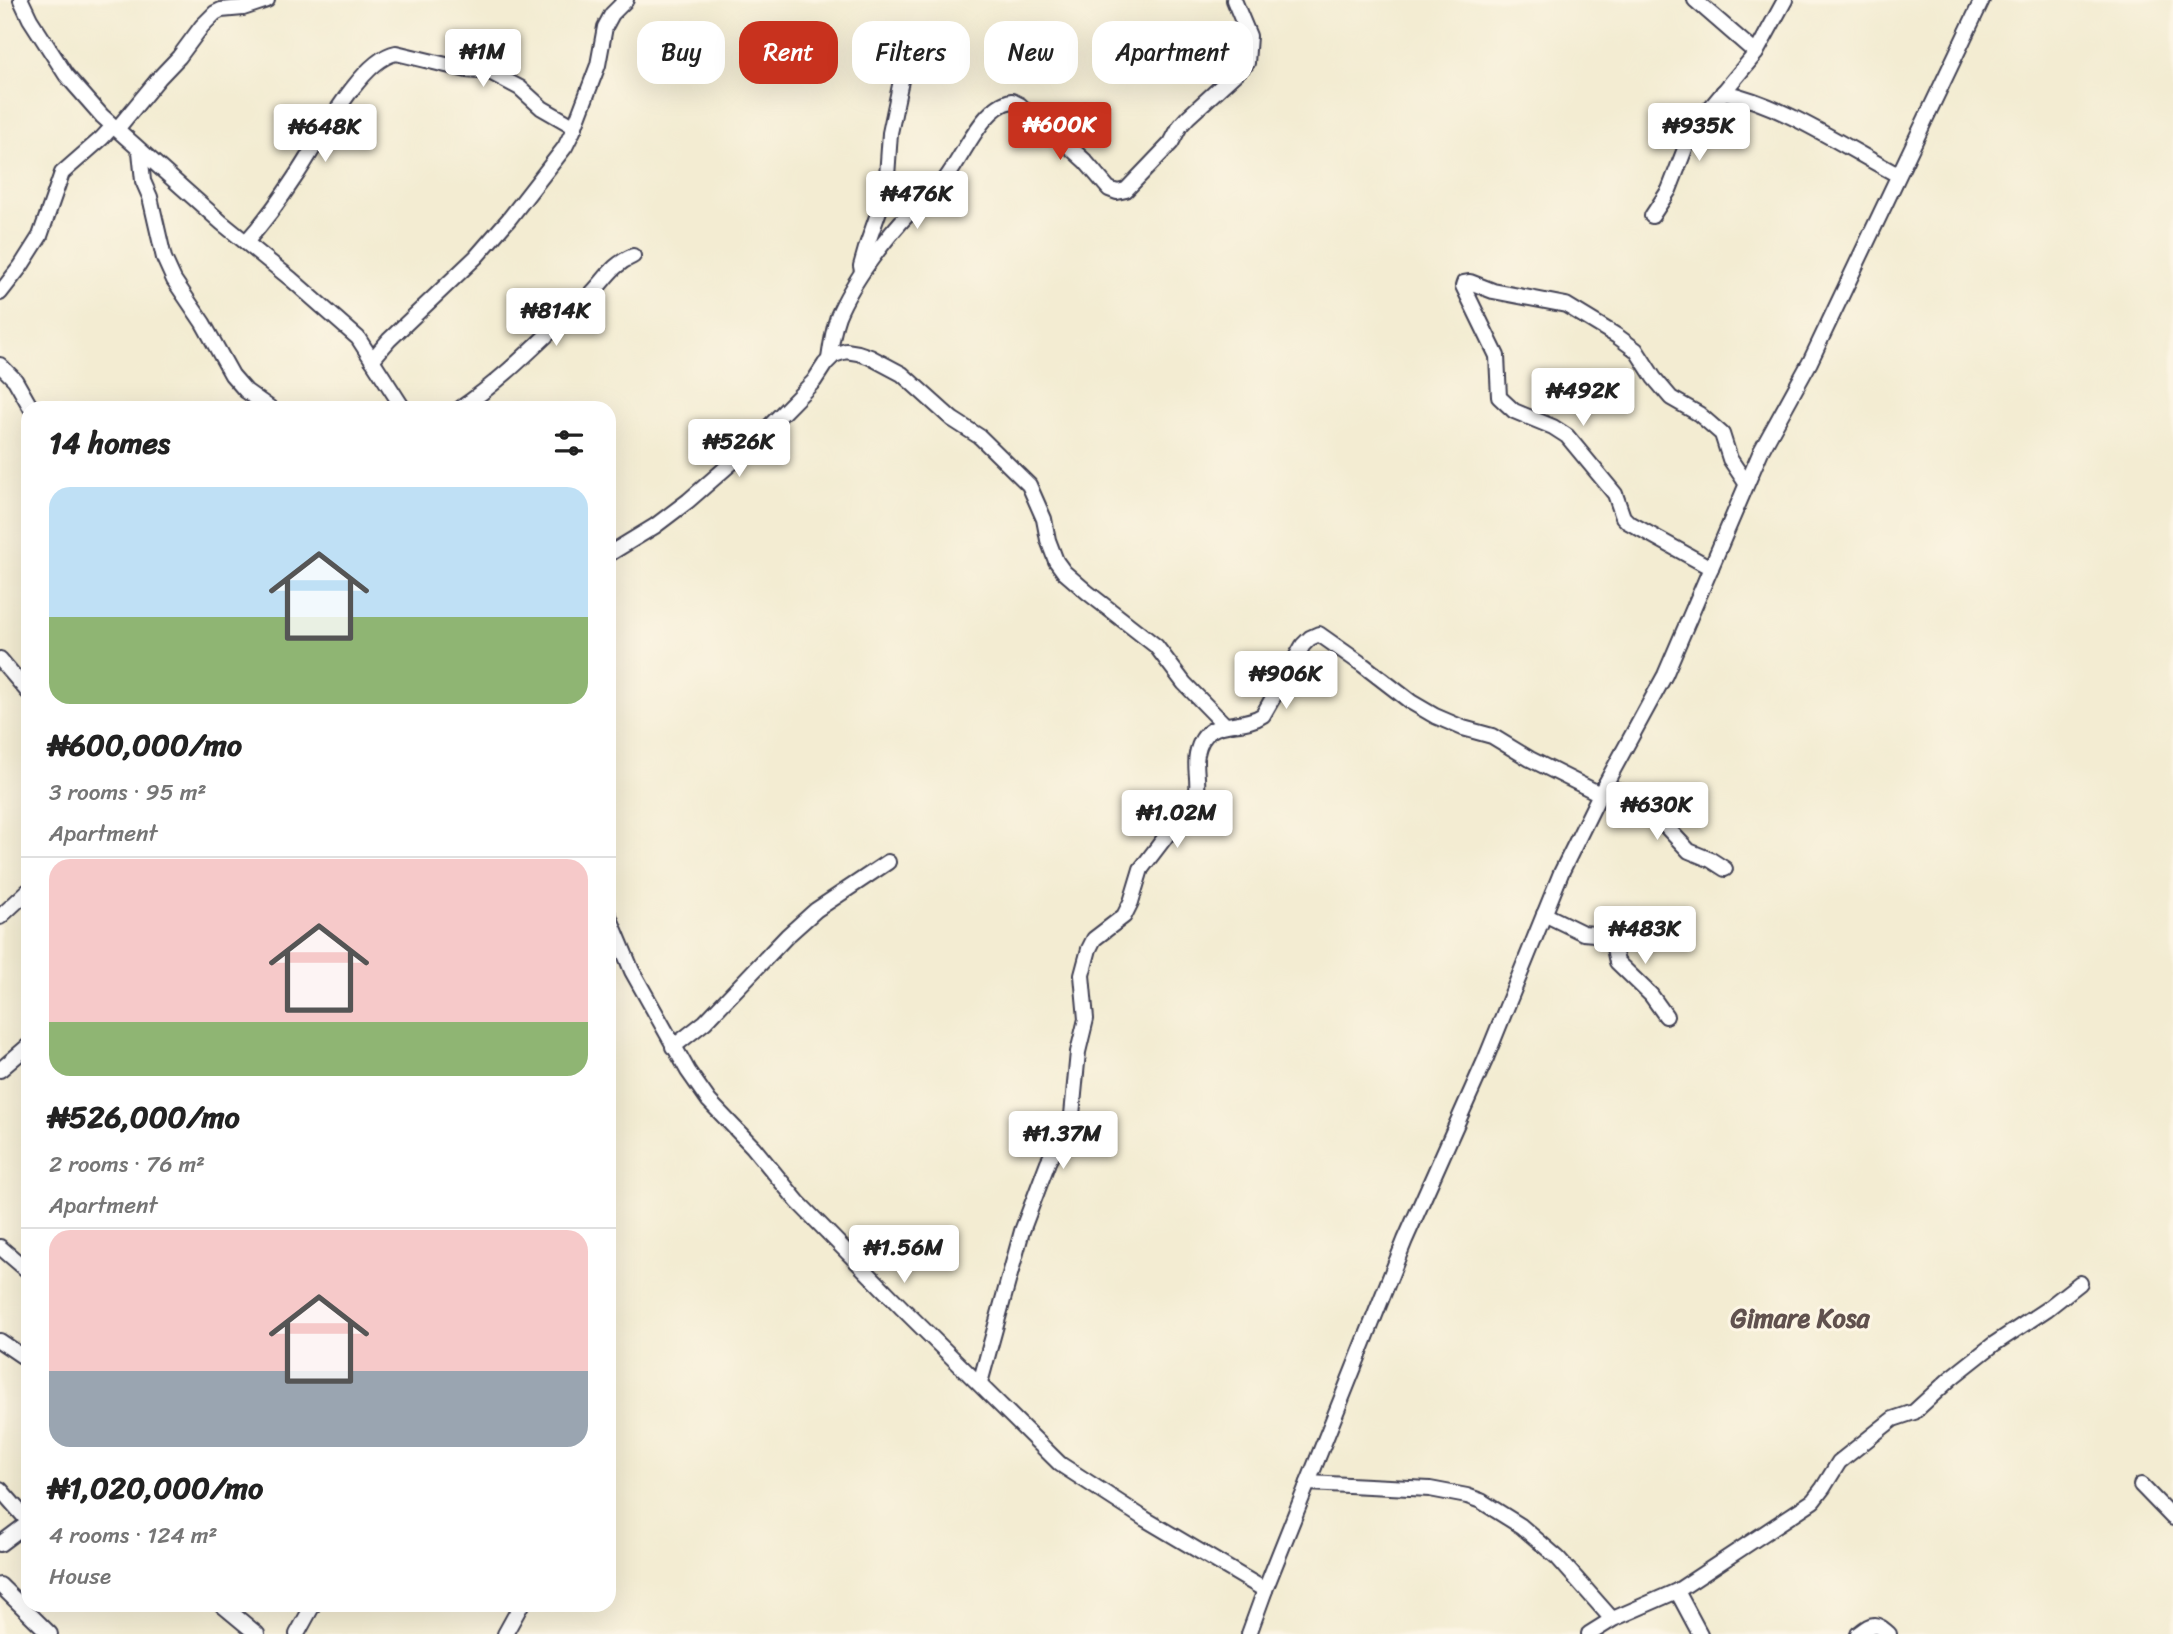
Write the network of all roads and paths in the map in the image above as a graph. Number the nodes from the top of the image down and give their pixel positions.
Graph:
1 (21, 0) edge
2 (267, 0) edge
3 (626, 0) edge
4 (1234, 0) edge
5 (1695, 0) edge
6 (1785, 0) edge
7 (1982, 0) edge
8 (1756, 53) junction
9 (900, 84) edge
10 (1723, 92) junction
11 (115, 127) junction
12 (575, 127) junction
13 (140, 151) junction
14 (1898, 175) junction
15 (1651, 216) dead end
16 (246, 242) junction
17 (633, 256) dead end
18 (863, 273) junction
19 (0, 293) edge
20 (829, 359) junction
21 (372, 360) junction
22 (0, 365) edge
23 (27, 401) edge
24 (260, 401) edge
25 (398, 401) edge
26 (470, 401) edge
27 (1746, 483) junction
28 (616, 550) edge
29 (1711, 568) junction
30 (0, 659) edge
31 (21, 684) edge
32 (1224, 724) junction
33 (1602, 789) junction
34 (888, 862) dead end
35 (1725, 869) dead end
36 (21, 898) edge
37 (1544, 914) junction
38 (0, 917) edge
39 (616, 933) edge
40 (1666, 1016) dead end
41 (673, 1046) junction
42 (21, 1052) edge
43 (0, 1070) edge
44 (0, 1247) edge
45 (21, 1265) edge
46 (2080, 1283) dead end
47 (0, 1341) edge
48 (21, 1355) edge
49 (980, 1383) junction
50 (1308, 1483) junction
51 (2141, 1485) dead end
52 (0, 1489) edge
53 (21, 1514) edge
54 (2173, 1518) edge
55 (21, 1528) edge
56 (0, 1545) edge
57 (0, 1585) edge
58 (1265, 1590) junction
59 (1677, 1591) junction
60 (21, 1607) edge
61 (26, 1612) edge
62 (230, 1612) edge
63 (309, 1612) edge
64 (517, 1612) edge
65 (1612, 1619) junction
66 (50, 1634) edge
67 (257, 1634) edge
68 (297, 1634) edge
69 (505, 1634) edge
70 (1249, 1634) edge
71 (1589, 1634) edge
72 (1700, 1634) edge
73 (1858, 1634) edge
74 (1889, 1634) edge

1 - 11 street
2 - 11 street
3 - 12 street
4 - 18 street
5 - 8 street
6 - 8 street
7 - 14 street
8 - 10 street
9 - 18 street
10 - 14 street
10 - 15 street
11 - 13 street
11 - 19 street
12 - 16 street
12 - 21 street
13 - 16 street
13 - 24 street
14 - 27 street
16 - 21 street
17 - 26 street
18 - 20 street
20 - 28 street
20 - 32 street
21 - 25 street
22 - 23 street
27 - 29 street
27 - 29 street
29 - 33 street
30 - 31 street
32 - 33 street
32 - 49 street
33 - 35 street
33 - 37 street
34 - 41 street
36 - 38 street
37 - 40 street
37 - 50 street
39 - 41 street
41 - 49 street
42 - 43 street
44 - 45 street
46 - 59 street
47 - 48 street
49 - 58 street
50 - 58 street
50 - 65 street
51 - 54 street
52 - 53 street
55 - 56 street
57 - 60 street
58 - 70 street
59 - 65 street
59 - 72 street
61 - 66 street
62 - 67 street
63 - 68 street
64 - 69 street
65 - 71 street
73 - 74 street

